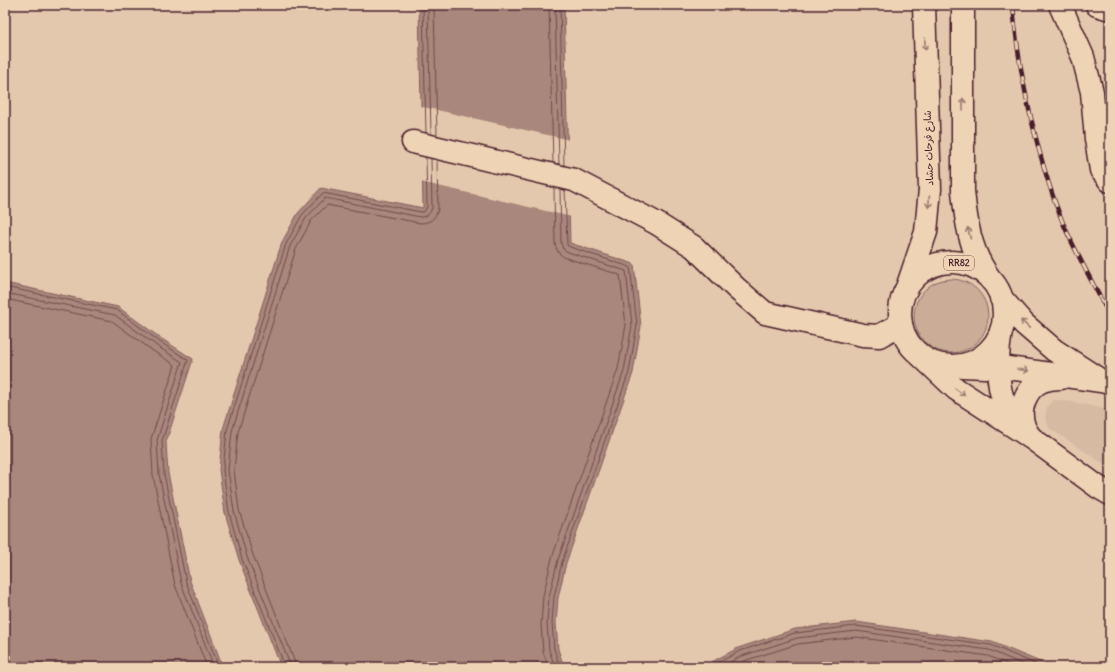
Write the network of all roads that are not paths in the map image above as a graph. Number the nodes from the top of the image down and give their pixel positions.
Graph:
1 (924, 5) edge
2 (963, 5) edge
3 (1060, 5) edge
4 (1097, 5) edge
5 (1110, 9) edge
6 (413, 142) dead end
7 (1110, 181) edge
8 (907, 288) junction
9 (996, 289) junction
10 (901, 324) junction
11 (1001, 331) junction
12 (921, 356) junction
13 (957, 366) junction
14 (998, 367) junction
15 (1072, 377) junction
16 (1105, 382) edge
17 (1030, 437) junction
18 (1110, 494) edge

1 -> 8 main road, شارع فرحات حشاد / RR82
9 -> 2 main road, RR82
3 - 7 main road
4 - 5 main road
6 - 10 main road
8 - 9 main road, RR82
8 - 10 main road, RR82
9 - 11 main road, RR82
16 -> 9 main road, RR82
10 - 12 main road, RR82
11 - 13 main road, RR82
11 - 14 main road
12 - 13 main road, RR82
12 -> 17 main road
13 - 14 main road, RR82
14 -> 15 main road, RR82
14 - 17 main road
15 - 16 main road, RR82
15 - 17 main road
17 - 18 main road

